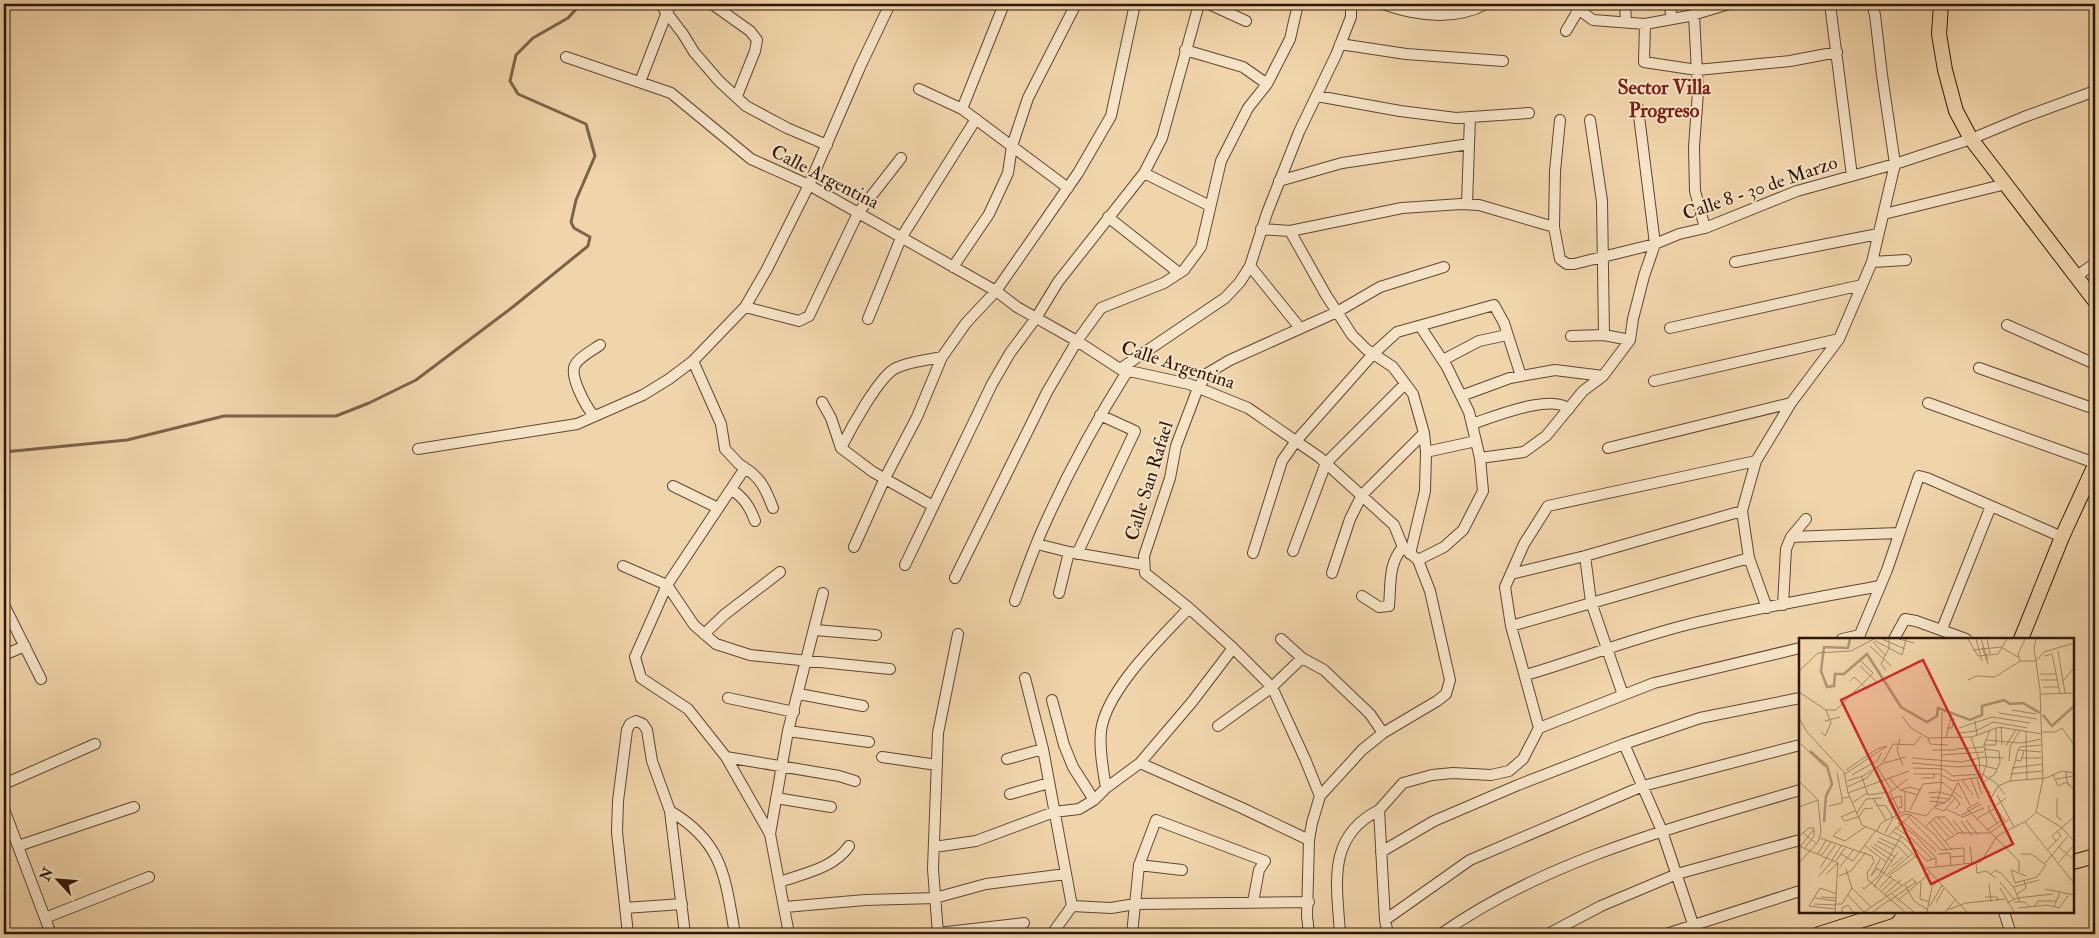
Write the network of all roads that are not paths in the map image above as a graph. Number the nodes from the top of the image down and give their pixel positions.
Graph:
1 (660, 4) edge
2 (712, 4) edge
3 (887, 4) edge
4 (1004, 4) edge
5 (1076, 4) edge
6 (1135, 4) edge
7 (1199, 4) edge
8 (1209, 4) edge
9 (1298, 4) edge
10 (1350, 4) edge
11 (1384, 4) edge
12 (1486, 4) edge
13 (1625, 4) edge
14 (1669, 4) edge
15 (1724, 4) edge
16 (1830, 4) edge
17 (1872, 4) edge
18 (1941, 4) edge
19 (1400, 7) edge
20 (669, 8) edge
21 (1580, 8) edge
22 (1694, 15) junction
23 (1672, 18) junction
24 (1246, 21) dead end
25 (1626, 22) junction
26 (1645, 24) junction
27 (1566, 31) dead end
28 (1340, 44) junction
29 (1186, 50) junction
30 (1838, 52) junction
31 (566, 57) dead end
32 (1503, 61) dead end
33 (1697, 70) junction
34 (640, 82) junction
35 (1267, 84) junction
36 (919, 89) dead end
37 (2095, 91) edge
38 (737, 96) junction
39 (1317, 96) junction
40 (1638, 108) dead end
41 (962, 109) junction
42 (1529, 113) dead end
43 (1470, 117) junction
44 (976, 119) junction
45 (1560, 120) dead end
46 (1590, 120) dead end
47 (1971, 139) junction
48 (1470, 144) junction
49 (827, 145) junction
50 (1012, 146) junction
51 (901, 158) dead end
52 (1895, 164) junction
53 (1144, 173) junction
54 (1852, 176) junction
55 (1280, 182) junction
56 (2006, 184) junction
57 (810, 185) junction
58 (1068, 188) junction
59 (1467, 204) junction
60 (1210, 206) junction
61 (858, 213) junction
62 (1884, 214) junction
63 (1108, 217) junction
64 (1554, 227) junction
65 (1705, 228) junction
66 (1262, 229) junction
67 (1290, 231) junction
68 (1878, 234) junction
69 (901, 238) junction
70 (1655, 244) junction
71 (1604, 257) junction
72 (1906, 260) dead end
73 (1735, 262) dead end
74 (1872, 262) junction
75 (2095, 263) edge
76 (1250, 266) junction
77 (953, 267) junction
78 (1444, 267) dead end
79 (1179, 273) junction
80 (2077, 276) junction
81 (1862, 285) junction
82 (996, 291) junction
83 (2095, 301) edge
84 (745, 307) junction
85 (1337, 312) junction
86 (1036, 318) junction
87 (868, 319) dead end
88 (2007, 325) dead end
89 (1420, 326) junction
90 (1300, 328) junction
91 (1670, 328) dead end
92 (1507, 335) junction
93 (1604, 335) junction
94 (1571, 336) dead end
95 (1839, 339) junction
96 (1630, 340) junction
97 (1077, 341) junction
98 (600, 344) dead end
99 (1373, 354) junction
100 (942, 357) junction
101 (1443, 360) junction
102 (693, 361) junction
103 (2095, 364) edge
104 (1979, 368) dead end
105 (1124, 370) junction
106 (1521, 376) junction
107 (1603, 376) junction
108 (1654, 381) dead end
109 (1405, 384) junction
110 (1198, 388) junction
111 (1461, 396) junction
112 (822, 402) dead end
113 (1791, 403) junction
114 (1928, 403) dead end
115 (2095, 408) edge
116 (1569, 409) junction
117 (1100, 415) junction
118 (594, 416) junction
119 (1472, 424) junction
120 (1424, 433) junction
121 (1476, 440) junction
122 (1296, 441) junction
123 (840, 448) junction
124 (1608, 448) dead end
125 (418, 449) dead end
126 (1426, 452) junction
127 (1480, 458) junction
128 (1756, 461) junction
129 (1326, 463) junction
130 (745, 468) junction
131 (2094, 468) edge
132 (885, 478) junction
133 (673, 486) dead end
134 (731, 489) junction
135 (1362, 495) junction
136 (933, 506) junction
137 (1990, 506) junction
138 (718, 508) junction
139 (773, 508) dead end
140 (1742, 511) junction
141 (1806, 519) dead end
142 (755, 520) dead end
143 (1898, 533) junction
144 (1791, 537) junction
145 (2062, 537) junction
146 (1037, 544) junction
147 (854, 547) dead end
148 (1293, 551) dead end
149 (1073, 553) junction
150 (1253, 554) dead end
151 (1410, 554) junction
152 (1585, 556) junction
153 (1749, 558) junction
154 (905, 565) dead end
155 (1144, 565) junction
156 (623, 566) dead end
157 (780, 572) dead end
158 (1332, 573) dead end
159 (1511, 574) junction
160 (955, 578) dead end
161 (667, 585) junction
162 (1880, 586) junction
163 (1059, 593) dead end
164 (823, 594) dead end
165 (1362, 596) dead end
166 (1015, 601) dead end
167 (1591, 602) junction
168 (1783, 605) junction
169 (5, 607) edge
170 (1190, 608) junction
171 (1767, 608) junction
172 (1511, 626) junction
173 (1942, 629) junction
174 (815, 630) junction
175 (704, 634) junction
176 (958, 634) dead end
177 (876, 635) dead end
178 (1859, 637) edge
179 (1894, 638) edge
180 (1964, 638) edge
181 (2021, 638) edge
182 (1280, 639) dead end
183 (25, 646) junction
184 (1607, 647) junction
185 (1233, 648) junction
186 (1799, 648) edge
187 (4, 655) edge
188 (1302, 658) junction
189 (806, 661) junction
190 (890, 670) dead end
191 (1526, 676) junction
192 (1025, 678) dead end
193 (41, 679) dead end
194 (1272, 688) junction
195 (799, 694) junction
196 (1623, 695) junction
197 (728, 698) dead end
198 (1799, 698) edge
199 (1052, 700) dead end
200 (863, 706) dead end
201 (794, 712) junction
202 (1218, 726) dead end
203 (1539, 728) junction
204 (788, 731) junction
205 (1382, 733) junction
206 (869, 742) dead end
207 (95, 744) dead end
208 (1624, 744) junction
209 (1799, 745) edge
210 (1043, 749) junction
211 (726, 757) junction
212 (882, 757) dead end
213 (1007, 759) dead end
214 (1140, 763) junction
215 (937, 765) junction
216 (782, 766) junction
217 (856, 781) dead end
218 (1049, 783) junction
219 (4, 784) edge
220 (1643, 786) junction
221 (1106, 788) junction
222 (1799, 790) edge
223 (1010, 794) dead end
224 (1320, 796) junction
225 (776, 798) junction
226 (1094, 800) junction
227 (134, 807) dead end
228 (831, 807) dead end
229 (4, 809) edge
230 (1379, 810) junction
231 (670, 811) junction
232 (1054, 812) junction
233 (1662, 831) junction
234 (770, 834) junction
235 (1310, 840) junction
236 (1799, 840) edge
237 (18, 846) junction
238 (849, 846) dead end
239 (934, 847) junction
240 (1381, 852) junction
241 (2095, 856) edge
242 (2074, 862) edge
243 (1139, 866) junction
244 (1182, 870) dead end
245 (1066, 874) junction
246 (1677, 874) junction
247 (149, 877) dead end
248 (780, 882) junction
249 (1799, 891) edge
250 (935, 898) junction
251 (1253, 902) junction
252 (1309, 902) junction
253 (682, 904) junction
254 (1135, 904) junction
255 (1072, 906) junction
256 (785, 907) junction
257 (625, 908) junction
258 (1885, 913) edge
259 (2004, 913) edge
260 (44, 918) junction
261 (1385, 920) junction
262 (1024, 923) dead end
263 (1693, 924) junction
264 (51, 934) edge
265 (628, 934) edge
266 (685, 934) edge
267 (735, 934) edge
268 (789, 934) edge
269 (938, 934) edge
270 (1052, 934) edge
271 (1132, 934) edge
272 (1309, 934) edge
273 (1340, 934) edge
274 (1388, 934) edge
275 (1441, 934) edge
276 (1548, 934) edge
277 (1666, 934) edge
278 (1819, 934) edge
279 (2011, 934) edge

1 - 20 street
2 - 38 street
3 - 49 street
4 - 41 street
5 - 50 street
6 - 58 street
7 - 29 street
8 - 24 street
9 - 35 street
10 - 28 street
11 - 19 street
12 - 19 street
13 - 25 street
14 - 23 street
15 - 22 street
16 - 30 street
17 - 52 street
18 - 47 main road
20 - 34 street
20 - 38 street
21 - 25 street
21 - 27 street
22 - 23 street
22 - 33 street
23 - 26 street
25 - 26 street
26 - 33 street
28 - 32 street
28 - 39 street
29 - 35 street
29 - 53 street
30 - 33 street
30 - 54 street
31 - 34 street, Calle Argentina
33 - 65 street
34 - 57 street, Calle Argentina
35 - 60 street
36 - 41 street
37 - 47 street, Calle 8 - 30 de Marzo
38 - 49 street
39 - 43 street
39 - 55 street
40 - 70 street
41 - 44 street
42 - 43 street
43 - 48 street
44 - 50 street
44 - 69 street
45 - 64 street
46 - 71 street
47 - 52 street, Calle 8 - 30 de Marzo
47 - 56 main road
48 - 55 street
48 - 59 street
49 - 57 street
50 - 58 street
50 - 77 street
51 - 61 street
52 - 54 street, Calle 8 - 30 de Marzo
52 - 62 street
53 - 60 street
53 - 63 street
54 - 65 street, Calle 8 - 30 de Marzo
55 - 66 street
56 - 62 street
56 - 80 main road
57 - 61 street, Calle Argentina
57 - 84 street
58 - 82 street
59 - 64 street
59 - 67 street
60 - 79 street
61 - 69 street, Calle Argentina
61 - 84 street
62 - 68 street
63 - 79 street
63 - 86 street
64 - 71 street, Calle 8 - 30 de Marzo
65 - 70 street, Calle 8 - 30 de Marzo
66 - 67 street
66 - 76 street
67 - 85 street
68 - 73 street
68 - 74 street
69 - 77 street, Calle Argentina
69 - 87 street
70 - 71 street, Calle 8 - 30 de Marzo
70 - 96 street
71 - 93 street
72 - 74 street
74 - 81 street
75 - 80 street
76 - 90 street
76 - 105 street
77 - 82 street, Calle Argentina
78 - 85 street, Calle San Rafael
79 - 97 street
80 - 83 main road
81 - 91 street
81 - 95 street
82 - 86 street, Calle Argentina
82 - 100 street
84 - 102 street
85 - 90 street, Calle San Rafael
85 - 99 street
86 - 97 street, Calle Argentina
86 - 136 street
88 - 103 street
89 - 92 street
89 - 99 street
89 - 101 street
90 - 110 street, Calle San Rafael
92 - 101 street
92 - 106 street
93 - 94 street
93 - 96 street
95 - 108 street
95 - 113 street
96 - 107 street
97 - 105 street, Calle Argentina
97 - 160 street
98 - 118 street
99 - 109 street
99 - 122 street
100 - 123 street
100 - 132 street
101 - 111 street
102 - 118 street
102 - 130 street
104 - 115 street
105 - 110 street, Calle Argentina
105 - 117 street
106 - 107 street
106 - 111 street
107 - 116 street
109 - 120 street
109 - 129 street
110 - 122 street, Calle Argentina
110 - 155 street, Calle San Rafael
111 - 119 street
112 - 123 street
113 - 124 street
113 - 128 street
114 - 131 street
116 - 119 street
116 - 127 street
117 - 146 street
117 - 149 street
118 - 125 street
119 - 121 street
120 - 126 street
120 - 135 street
121 - 126 street
121 - 127 street
122 - 129 street, Calle Argentina
122 - 150 street
123 - 132 street
126 - 151 street
127 - 151 street
128 - 140 street
128 - 159 street
129 - 135 street, Calle Argentina
129 - 148 street
130 - 134 street
130 - 139 street
131 - 145 main road
132 - 136 street
132 - 147 street
133 - 138 street
134 - 138 street
134 - 142 street
135 - 151 street, Calle Argentina
135 - 158 street
136 - 154 street
137 - 143 street
137 - 145 street
137 - 173 street
138 - 161 street
140 - 152 street
140 - 153 street
141 - 144 street
143 - 144 street
143 - 162 street
144 - 168 street
145 - 181 main road
146 - 149 street
146 - 166 street
149 - 155 street
149 - 163 street
151 - 165 street
151 - 205 street, Calle Argentina
152 - 159 street
152 - 167 street
153 - 167 street
153 - 171 street
155 - 170 street, Calle San Rafael
156 - 161 street
157 - 175 street
159 - 172 street
161 - 175 street
161 - 211 street
162 - 168 street
162 - 178 street
164 - 174 street
167 - 172 street
167 - 184 street
168 - 171 street
169 - 183 street
170 - 185 street, Calle San Rafael
170 - 221 street
171 - 184 street
172 - 191 street
173 - 179 street
173 - 180 street
174 - 177 street
174 - 189 street
175 - 189 street
176 - 215 street
182 - 188 street
183 - 187 street
183 - 193 street
184 - 191 street
184 - 196 street
185 - 194 street, Calle San Rafael
185 - 214 street
186 - 196 street
188 - 194 street
188 - 205 street
189 - 190 street
189 - 195 street
191 - 203 street
192 - 210 street
194 - 202 street
194 - 224 street, Calle San Rafael
195 - 200 street
195 - 201 street
196 - 203 street
197 - 201 street
198 - 208 street
199 - 226 street
201 - 204 street
203 - 230 street
204 - 206 street
204 - 216 street
205 - 224 street, Calle Argentina
207 - 219 street
208 - 220 street
208 - 240 street
209 - 220 street
210 - 213 street
210 - 218 street
211 - 216 street
211 - 234 street
212 - 215 street
214 - 221 street
214 - 235 street
215 - 239 street
216 - 217 street
216 - 225 street
218 - 223 street
218 - 232 street
220 - 233 street
220 - 261 street
221 - 226 street
222 - 233 street
224 - 235 street, Calle Argentina
225 - 228 street
225 - 234 street
226 - 232 street
227 - 237 street
229 - 237 street
230 - 240 street
230 - 273 street
231 - 253 street
231 - 257 street
231 - 267 street
232 - 239 street
232 - 245 street
233 - 246 street
233 - 275 street
234 - 248 street
235 - 252 street, Calle Argentina
236 - 246 street
237 - 260 street
238 - 248 street
239 - 250 street
240 - 261 street
241 - 242 main road
243 - 244 street
243 - 251 street
243 - 254 street
245 - 250 street
245 - 255 street
246 - 263 street
246 - 276 street
247 - 260 street
248 - 256 street
249 - 263 street
250 - 256 street
250 - 269 street
251 - 252 street
251 - 254 street
252 - 272 street, Calle Argentina
253 - 257 street
253 - 266 street
254 - 255 street
254 - 271 street
255 - 270 street
256 - 268 street
257 - 265 street
258 - 278 main road
259 - 279 street
260 - 264 street
261 - 274 street
262 - 269 street
263 - 277 street

